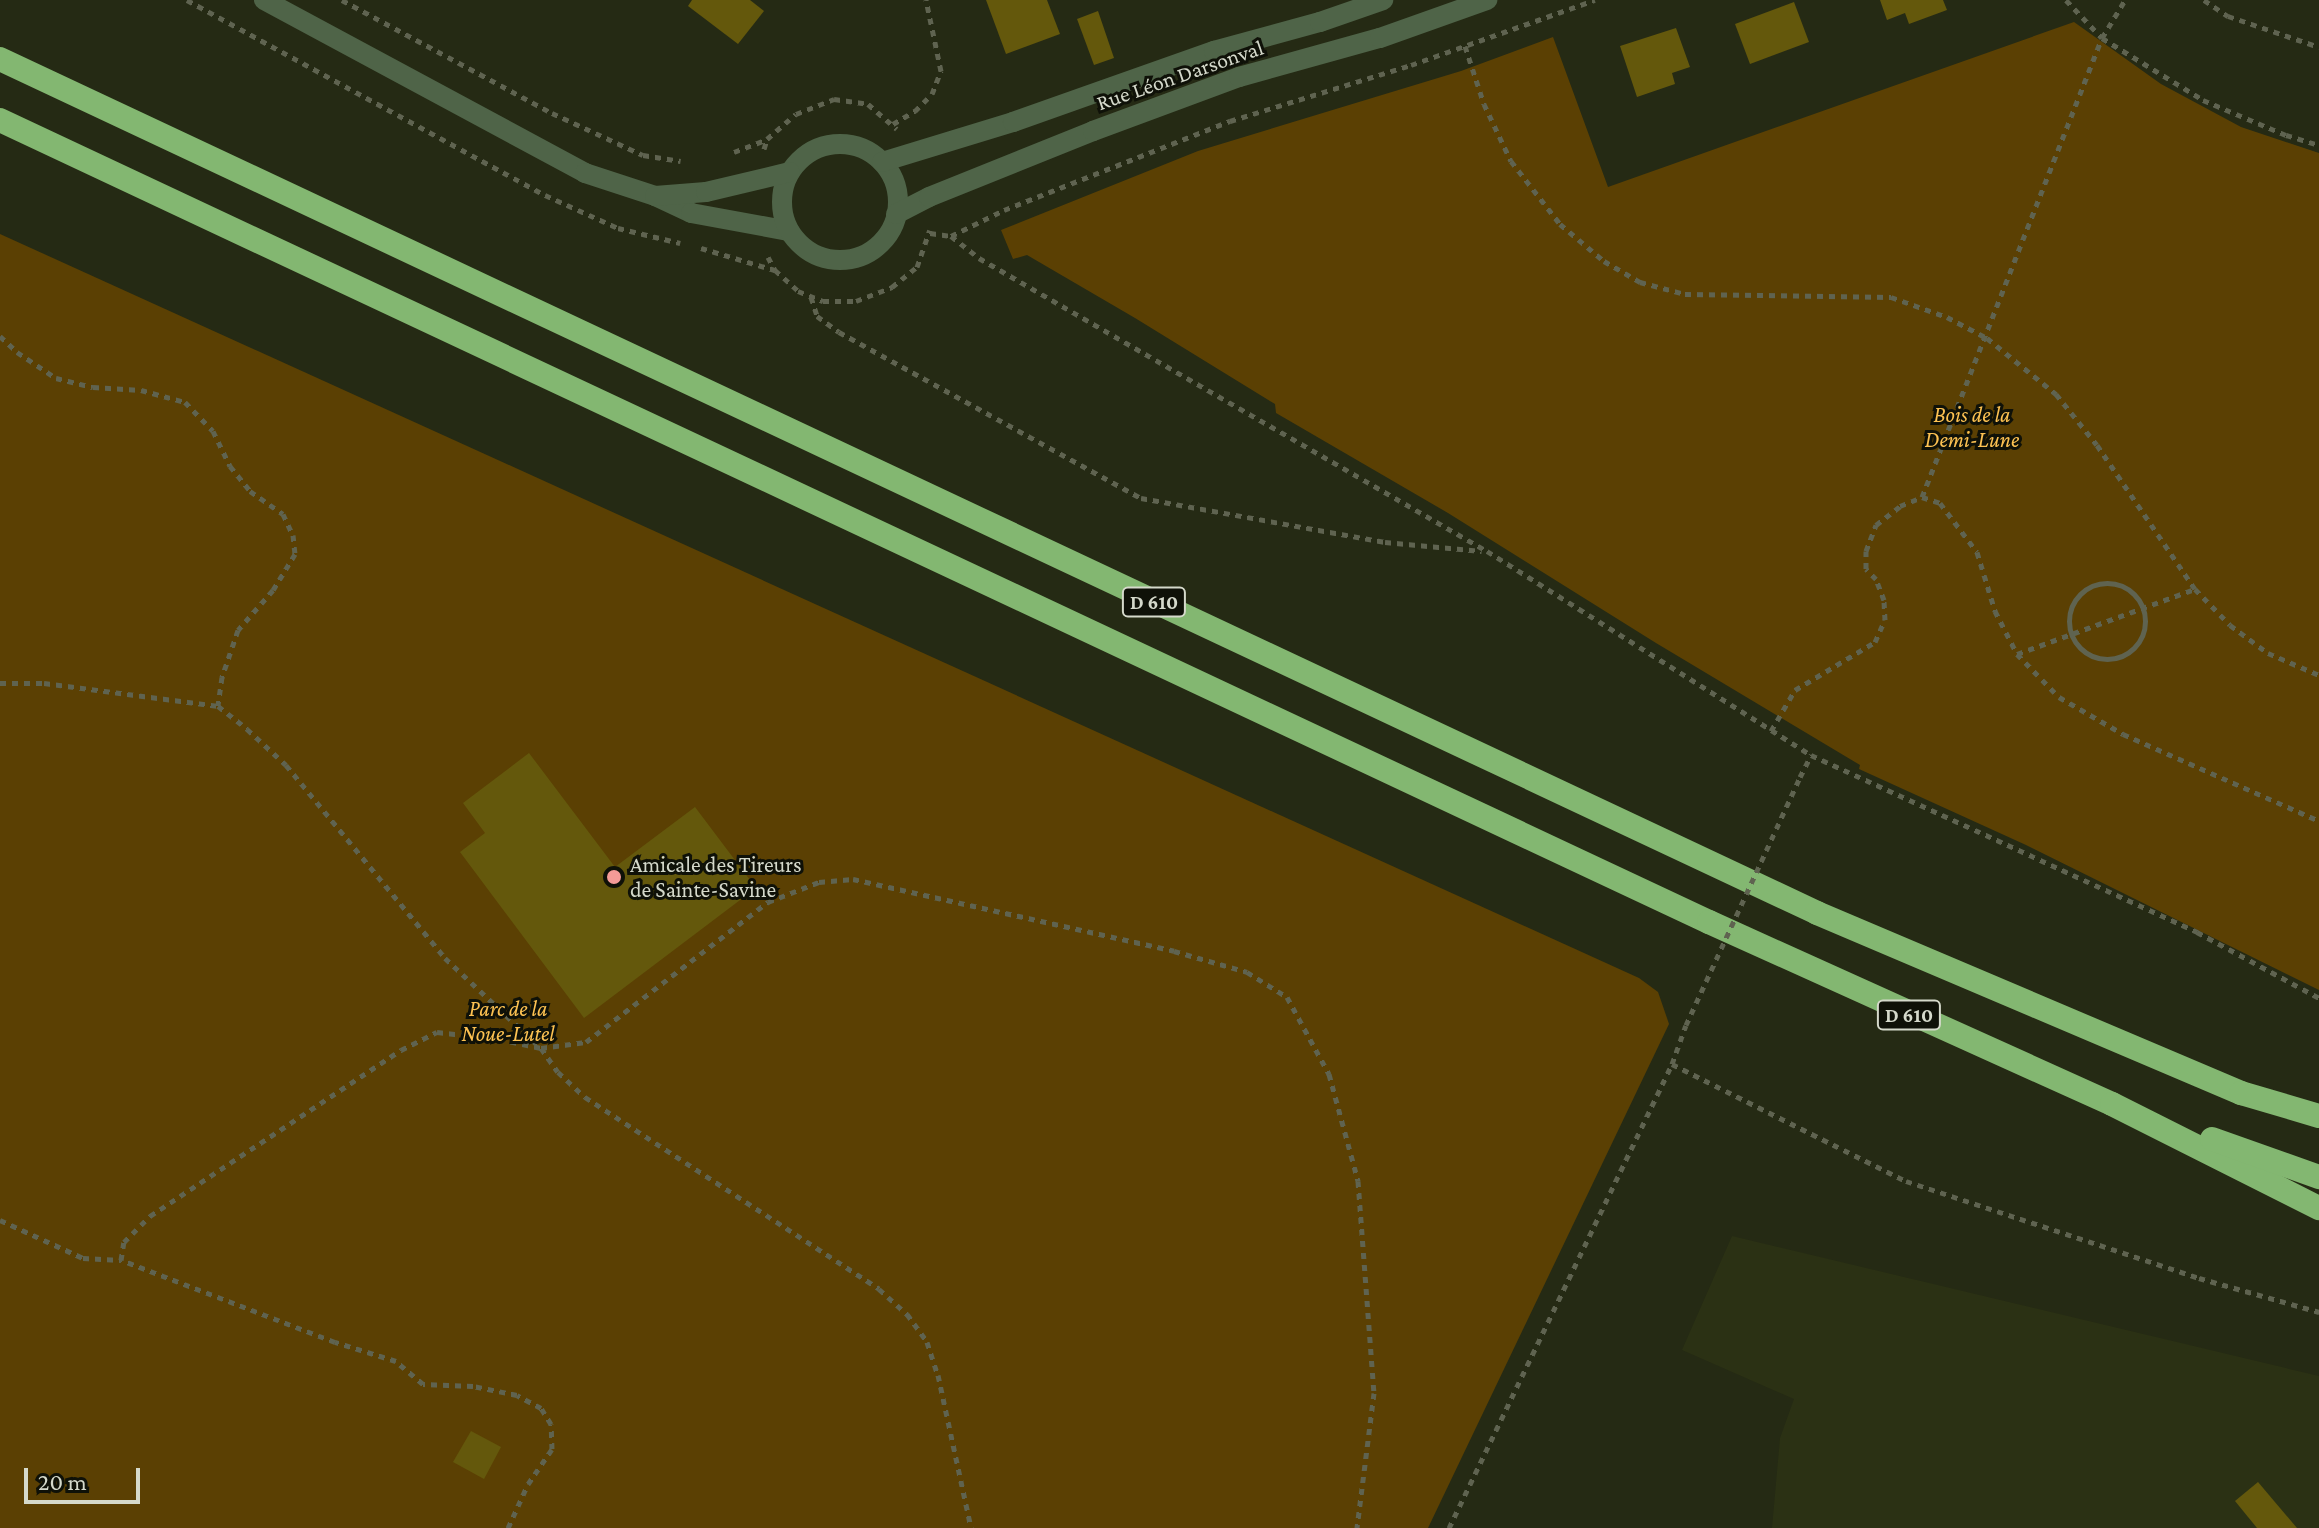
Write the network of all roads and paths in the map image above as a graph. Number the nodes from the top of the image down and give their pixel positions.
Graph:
1 (264, 0) edge
2 (342, 0) edge
3 (926, 0) edge
4 (1383, 0) edge
5 (1487, 0) edge
6 (1595, 0) edge
7 (2066, 0) edge
8 (2125, 0) edge
9 (2204, 0) edge
10 (2102, 38) junction
11 (1465, 46) junction
12 (2319, 47) edge
13 (0, 59) edge
14 (0, 120) edge
15 (893, 124) junction
16 (767, 139) junction
17 (2319, 145) edge
18 (731, 153) dead end
19 (915, 153) junction
20 (688, 161) dead end
21 (882, 162) junction
22 (790, 172) junction
23 (752, 182) junction
24 (655, 196) junction
25 (929, 197) junction
26 (896, 214) junction
27 (754, 224) junction
28 (789, 231) junction
29 (930, 233) junction
30 (951, 236) junction
31 (811, 296) junction
32 (0, 336) edge
33 (1987, 338) junction
34 (1922, 497) junction
35 (1487, 551) junction
36 (2195, 589) junction
37 (2144, 608) junction
38 (2072, 634) junction
39 (2017, 654) junction
40 (2319, 675) edge
41 (0, 683) edge
42 (218, 706) junction
43 (1771, 731) junction
44 (1811, 755) junction
45 (2319, 821) edge
46 (2319, 998) edge
47 (541, 1048) junction
48 (1672, 1064) junction
49 (2112, 1104) junction
50 (2319, 1116) edge
51 (2319, 1177) edge
52 (2319, 1208) edge
53 (0, 1220) edge
54 (121, 1260) junction
55 (2319, 1312) edge
56 (508, 1528) edge
57 (971, 1528) edge
58 (1357, 1528) edge
59 (1449, 1528) edge

1 - 24 street
2 - 20 path
3 - 15 path
4 - 19 street, Rue Léon Darsonval
5 - 25 street, Rue Léon Darsonval
6 - 11 path
7 - 10 path
8 - 10 path
9 - 12 path
10 - 17 path
10 - 33 path
11 - 30 path
11 - 33 path
13 - 50 highway, D 610
14 - 49 highway, D 610
15 - 16 path
15 - 19 path
16 - 18 path
16 - 23 path
19 - 21 street, Rue Léon Darsonval
21 - 22 street
21 - 26 street
22 - 23 street
22 - 28 street
23 - 24 street
24 - 27 street
25 - 26 street, Rue Léon Darsonval
25 - 29 path
26 - 28 street
27 - 28 street
27 - 31 path
29 - 30 path
29 - 31 path
30 - 35 path
31 - 35 path
32 - 42 path
33 - 34 path
33 - 36 path
34 - 39 path
34 - 43 path
35 - 43 path
36 - 37 path
36 - 40 path
37 - 38 path
37 - 38 path
37 - 38 path
38 - 39 path
39 - 45 path
41 - 42 path
42 - 47 path
43 - 44 path
44 - 46 path
44 - 48 path, bridge
47 - 54 path
47 - 57 path
47 - 58 path
48 - 55 path
48 - 59 path
49 - 51 highway, D 610
49 - 52 highway
53 - 54 path
54 - 56 path

